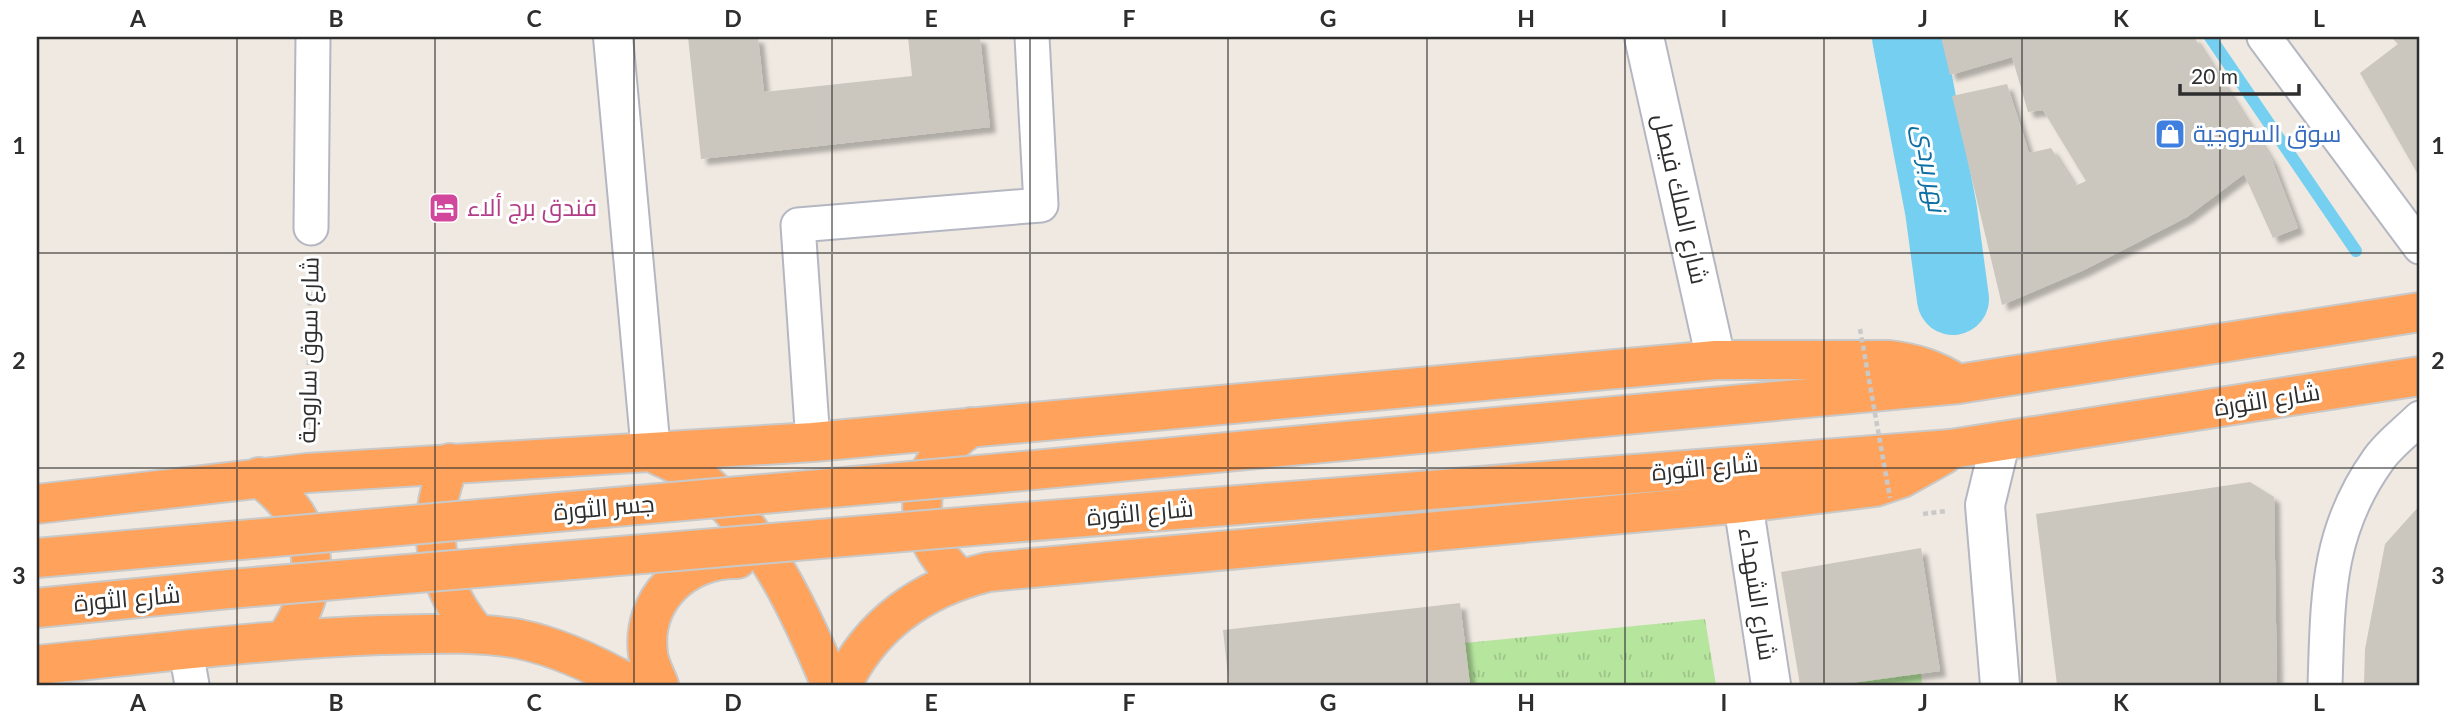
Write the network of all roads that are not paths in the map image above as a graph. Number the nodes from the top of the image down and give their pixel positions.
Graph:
1 (313, 37) edge
2 (613, 37) edge
3 (1032, 37) edge
4 (1644, 37) edge
5 (2264, 37) edge
6 (311, 228) road end
7 (2420, 247) edge
8 (2420, 312) edge
9 (1716, 360) junction
10 (2420, 376) edge
11 (1958, 384) junction
12 (2420, 418) edge
13 (971, 427) junction
14 (813, 442) junction
15 (2000, 443) junction
16 (1951, 449) junction
17 (651, 452) junction
18 (450, 463) junction
19 (259, 477) junction
20 (1743, 503) junction
21 (37, 504) edge
22 (985, 525) joint
23 (218, 542) joint
24 (37, 558) edge
25 (779, 571) junction
26 (960, 579) junction
27 (218, 590) joint
28 (37, 608) edge
29 (475, 633) junction
30 (286, 638) junction
31 (37, 665) edge
32 (189, 668) edge
33 (631, 685) edge
34 (659, 685) edge
35 (831, 685) edge
36 (842, 685) edge
37 (1771, 685) edge
38 (2000, 685) edge
39 (2325, 685) edge

1 - 6 street
2 - 17 street
3 - 14 street
4 - 9 street, شارع الملك فيصل
5 - 7 street
8 - 11 highway
9 - 11 highway
9 - 13 highway
10 - 15 highway, شارع الثورة
11 - 23 highway, جسر الثورة, bridge
12 - 39 street
13 - 14 highway
13 - 26 highway
14 - 17 highway
15 - 16 highway, شارع الثورة
15 - 38 street
16 - 20 highway
16 - 22 highway, شارع الثورة
17 - 18 highway
17 - 25 highway
18 - 19 highway
18 - 29 highway
19 - 21 highway
19 - 30 highway
20 - 26 highway
20 - 37 street, شارع الشهداء
22 - 27 highway, جسر الثورة, bridge
23 - 24 highway, شارع الثورة
25 - 34 highway
25 - 35 highway
26 - 36 highway
27 - 28 highway, شارع الثورة
29 - 30 highway
29 - 33 highway
30 - 32 highway
31 - 32 highway

